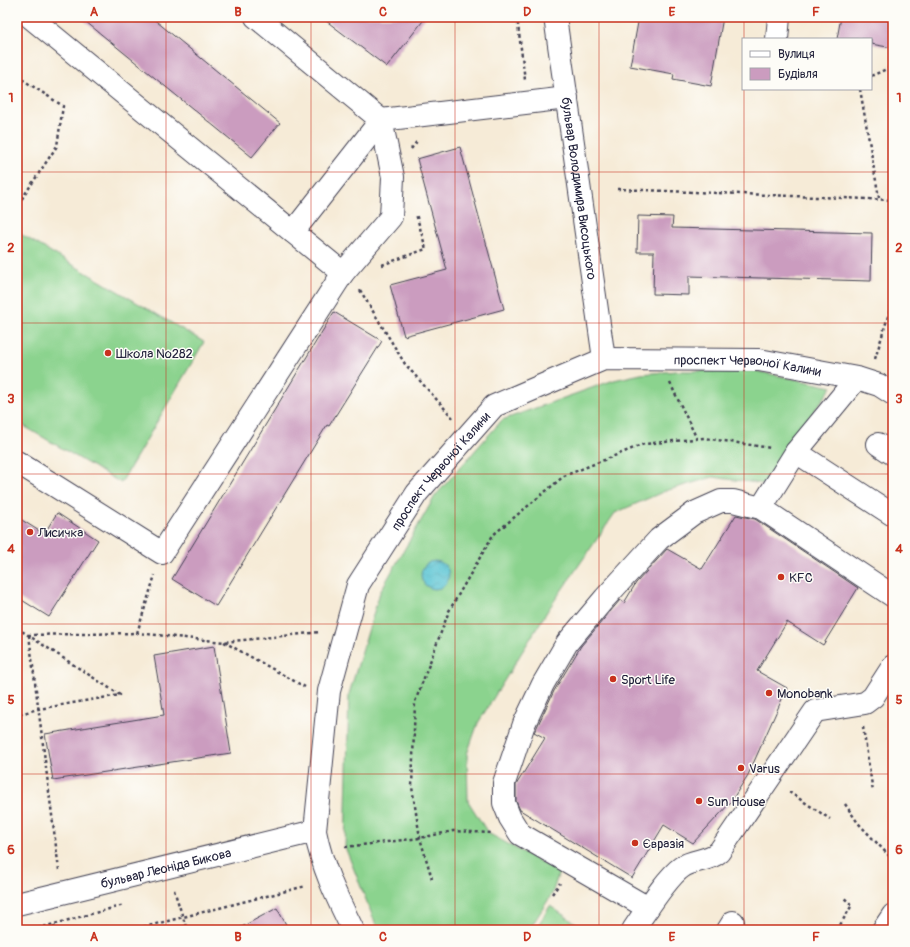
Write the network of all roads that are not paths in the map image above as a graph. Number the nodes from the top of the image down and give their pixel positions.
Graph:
1 (30, 17) edge
2 (256, 17) edge
3 (555, 17) edge
4 (779, 17) edge
5 (777, 38) edge
6 (567, 98) junction
7 (381, 120) junction
8 (293, 232) junction
9 (350, 279) junction
10 (604, 359) junction
11 (857, 378) junction
12 (893, 394) edge
13 (796, 452) junction
14 (17, 462) edge
15 (762, 508) junction
16 (893, 515) edge
17 (893, 596) edge
18 (893, 666) edge
19 (315, 831) junction
20 (17, 904) edge
21 (648, 908) junction
22 (893, 915) edge
23 (353, 930) edge
24 (633, 930) edge
25 (883, 930) edge

1 - 8 street
2 - 7 street
3 - 6 street, бульвар Володимира Висоцького
4 - 5 street
6 - 7 street
6 - 10 street, бульвар Володимира Висоцького
7 - 8 street
7 - 9 street
8 - 9 street
9 - 14 street
10 - 11 street, проспект Червоної Калини
10 - 19 street, проспект Червоної Калини
11 - 12 street, проспект Червоної Калини
11 - 13 street
13 - 15 street
13 - 16 street
15 - 17 street
15 - 21 street
18 - 21 street
19 - 20 street, бульвар Леоніда Бикова
19 - 23 street, проспект Червоної Калини
21 - 24 street
22 - 25 street

